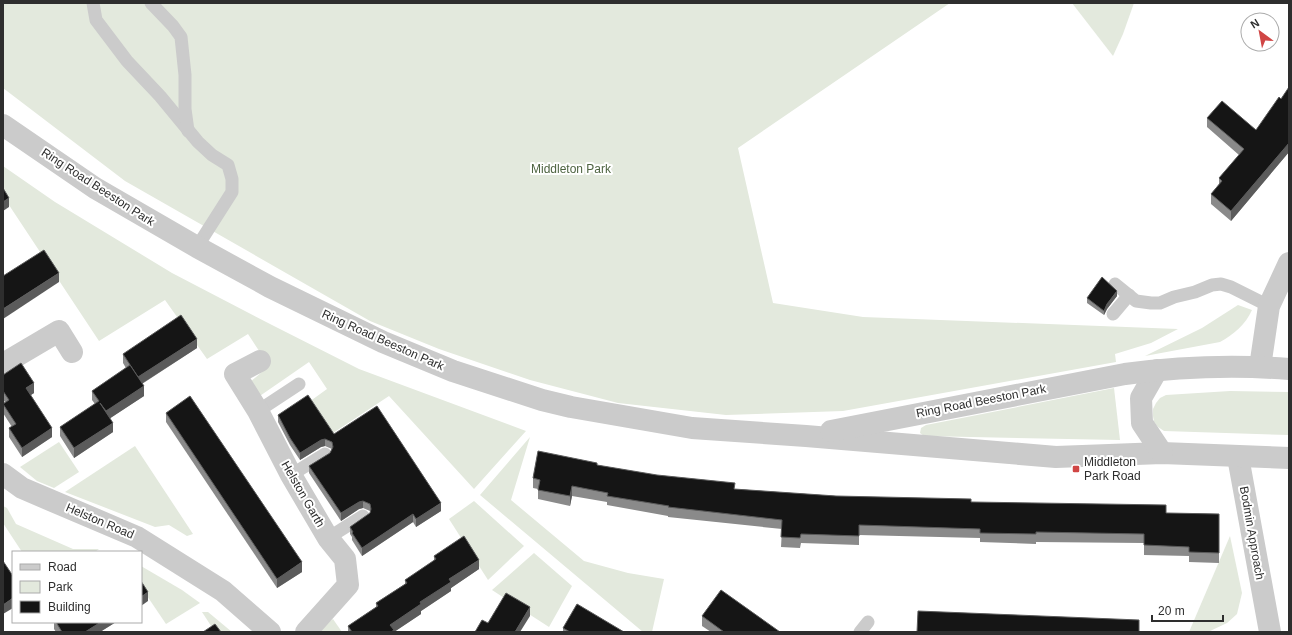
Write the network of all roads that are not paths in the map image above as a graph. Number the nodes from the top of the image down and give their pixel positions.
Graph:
1 (93, 3) edge
2 (151, 3) edge
3 (3, 125) edge
4 (188, 131) junction
5 (197, 247) junction
6 (1289, 263) edge
7 (1115, 284) dead end
8 (1129, 295) junction
9 (1269, 306) junction
10 (1113, 314) dead end
11 (72, 352) dead end
12 (260, 361) dead end
13 (3, 364) edge
14 (1260, 367) junction
15 (1157, 370) junction
16 (1289, 370) edge
17 (299, 384) dead end
18 (258, 411) junction
19 (806, 436) junction
20 (325, 454) edge
21 (1162, 454) junction
22 (1238, 457) junction
23 (1289, 458) edge
24 (3, 474) edge
25 (291, 475) junction
26 (363, 516) edge
27 (328, 538) junction
28 (270, 632) edge
29 (306, 632) edge
30 (1270, 632) edge

1 - 4 lane
2 - 4 lane
3 - 5 street, Ring Road Beeston Park
4 - 5 lane
5 - 19 street, Ring Road Beeston Park
6 - 9 street
7 - 8 lane
8 - 9 lane
8 - 10 lane
9 - 14 street
11 - 13 street
12 - 18 street, Helston Garth
14 - 15 street, Ring Road Beeston Park
14 - 16 street
15 - 19 street, Ring Road Beeston Park
15 - 21 street
17 - 18 lane
18 - 25 street, Helston Garth
19 - 21 street, Ring Road Beeston Park
20 - 25 lane
21 - 22 street, Ring Road Beeston Park
22 - 23 street
22 - 30 street, Bodmin Approach
24 - 28 street, Helston Road
25 - 27 street, Helston Garth
26 - 27 lane
27 - 29 street, Helston Garth

